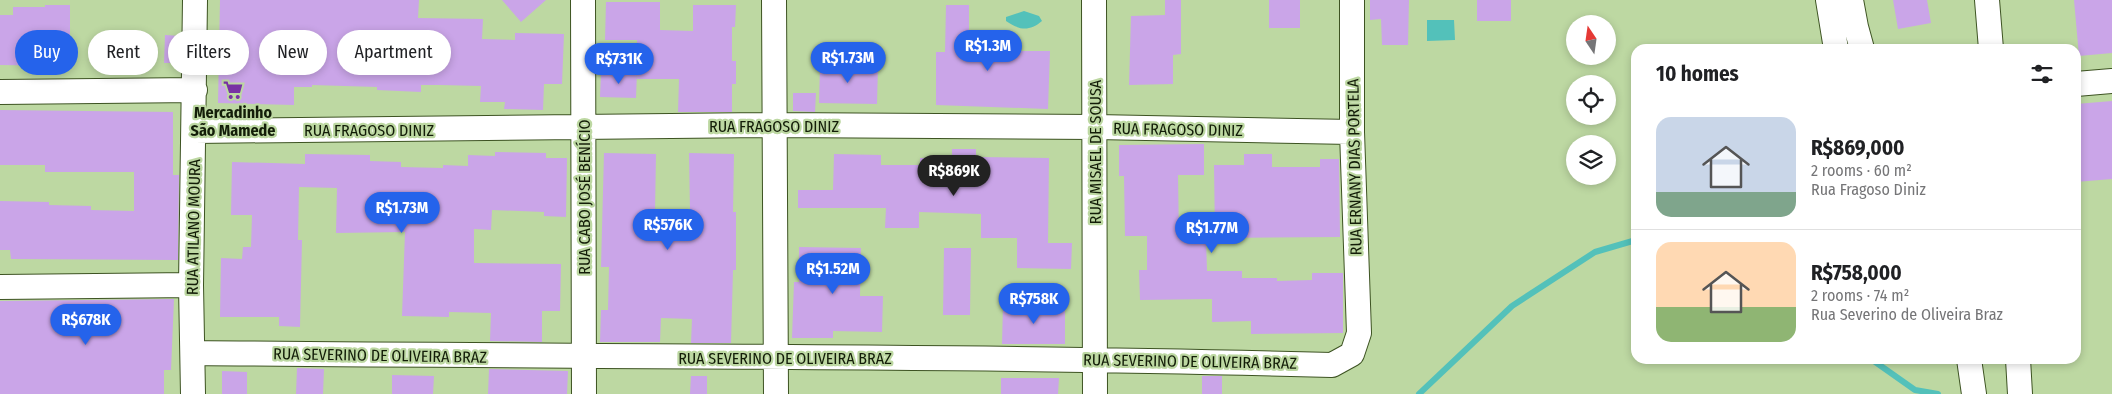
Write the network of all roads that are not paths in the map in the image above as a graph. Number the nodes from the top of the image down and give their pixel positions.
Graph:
1 (195, 0) edge
2 (583, 0) edge
3 (774, 0) edge
4 (1094, 0) edge
5 (1352, 0) edge
6 (1828, 0) edge
7 (1852, 0) edge
8 (1988, 0) edge
9 (1835, 44) edge
10 (1861, 44) edge
11 (1991, 44) edge
12 (2112, 81) edge
13 (2081, 84) edge
14 (196, 90) junction
15 (0, 92) edge
16 (774, 125) junction
17 (1096, 127) junction
18 (584, 129) junction
19 (195, 131) junction
20 (1352, 132) junction
21 (192, 285) junction
22 (0, 287) edge
23 (1359, 333) joint
24 (194, 353) junction
25 (584, 357) junction
26 (775, 358) junction
27 (1095, 358) junction
28 (1970, 364) edge
29 (2019, 364) edge
30 (193, 394) edge
31 (584, 394) edge
32 (776, 394) edge
33 (1095, 394) edge
34 (1974, 394) edge
35 (2020, 394) edge

1 - 14 street, RUA ATILANO MOURA
2 - 18 street, RUA CABO JOSÉ BENÍCIO
3 - 16 street
4 - 17 street, RUA MISAEL DE SOUSA
5 - 20 street, RUA ERNANY DIAS PORTELA
6 - 9 street
7 - 10 street
8 - 11 street
12 - 13 street
14 - 15 street
14 - 19 street, RUA ATILANO MOURA
16 - 17 street, RUA FRAGOSO DINIZ
16 - 18 street, RUA FRAGOSO DINIZ
16 - 26 street
17 - 20 street, RUA FRAGOSO DINIZ
17 - 27 street, RUA MISAEL DE SOUSA
18 - 19 street, RUA FRAGOSO DINIZ
18 - 25 street, RUA CABO JOSÉ BENÍCIO
19 - 21 street, RUA ATILANO MOURA
20 - 23 street, RUA ERNANY DIAS PORTELA
21 - 22 street
21 - 24 street, RUA ATILANO MOURA
23 - 27 street, RUA SEVERINO DE OLIVEIRA BRAZ
24 - 25 street, RUA SEVERINO DE OLIVEIRA BRAZ
24 - 30 street, RUA ATILANO MOURA
25 - 26 street, RUA SEVERINO DE OLIVEIRA BRAZ
25 - 31 street, RUA CABO JOSÉ BENÍCIO
26 - 27 street, RUA SEVERINO DE OLIVEIRA BRAZ
26 - 32 street
27 - 33 street, RUA MISAEL DE SOUSA
28 - 34 street
29 - 35 street

